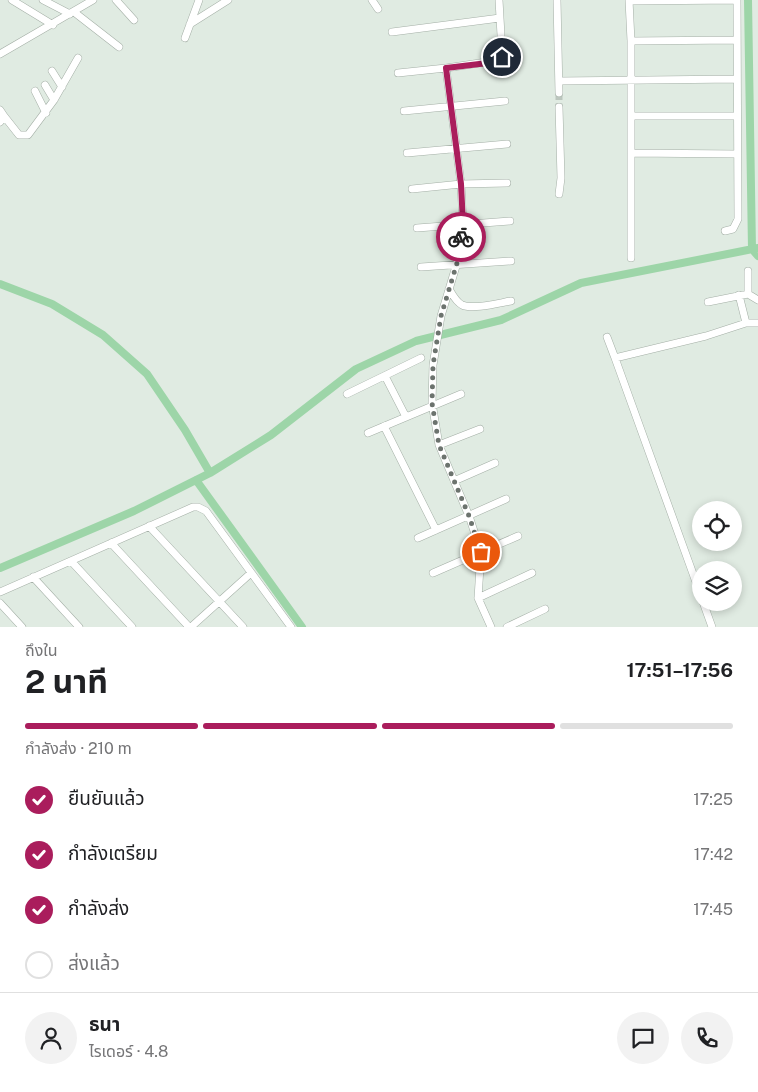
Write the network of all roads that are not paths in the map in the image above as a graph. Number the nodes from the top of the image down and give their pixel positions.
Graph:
1 (12, 0) edge
2 (43, 0) edge
3 (93, 0) edge
4 (116, 0) edge
5 (199, 0) edge
6 (228, 0) edge
7 (372, 0) edge
8 (499, 0) edge
9 (557, 0) edge
10 (737, 0) edge
11 (629, 1) edge
12 (378, 9) dead end
13 (72, 13) junction
14 (500, 18) junction
15 (134, 20) dead end
16 (190, 24) junction
17 (53, 25) junction
18 (392, 32) dead end
19 (184, 38) dead end
20 (736, 40) junction
21 (631, 41) junction
22 (119, 47) dead end
23 (0, 54) edge
24 (78, 58) dead end
25 (446, 68) junction
26 (52, 71) dead end
27 (398, 73) dead end
28 (631, 79) junction
29 (737, 79) junction
30 (559, 81) junction
31 (45, 85) dead end
32 (62, 86) junction
33 (35, 91) dead end
34 (559, 93) tunnel mouth
35 (54, 100) junction
36 (505, 101) dead end
37 (452, 106) junction
38 (559, 107) tunnel mouth
39 (404, 111) dead end
40 (46, 113) junction
41 (1, 116) edge
42 (631, 116) junction
43 (737, 116) junction
44 (507, 144) dead end
45 (457, 147) junction
46 (407, 152) dead end
47 (631, 153) junction
48 (737, 154) junction
49 (507, 183) dead end
50 (461, 184) junction
51 (412, 189) dead end
52 (559, 194) dead end
53 (510, 221) dead end
54 (463, 224) junction
55 (417, 228) dead end
56 (725, 231) dead end
57 (631, 258) dead end
58 (511, 261) dead end
59 (457, 263) junction
60 (421, 267) dead end
61 (748, 271) dead end
62 (449, 289) junction
63 (748, 294) junction
64 (739, 295) junction
65 (758, 300) edge
66 (511, 301) dead end
67 (708, 302) dead end
68 (746, 323) junction
69 (758, 323) edge
70 (607, 337) dead end
71 (421, 358) dead end
72 (615, 358) junction
73 (385, 376) junction
74 (347, 394) dead end
75 (461, 394) dead end
76 (432, 406) junction
77 (406, 417) junction
78 (384, 426) junction
79 (480, 429) dead end
80 (368, 434) dead end
81 (439, 445) junction
82 (495, 463) dead end
83 (454, 481) junction
84 (506, 499) dead end
85 (469, 516) junction
86 (150, 526) junction
87 (436, 530) junction
88 (518, 536) dead end
89 (418, 538) dead end
90 (111, 543) junction
91 (481, 552) junction
92 (71, 561) junction
93 (692, 571) edge
94 (251, 573) junction
95 (433, 573) dead end
96 (532, 573) dead end
97 (34, 578) junction
98 (0, 592) edge
99 (478, 598) junction
100 (219, 602) junction
101 (0, 603) edge
102 (545, 609) dead end
103 (706, 611) edge
104 (22, 627) edge
105 (79, 627) edge
106 (132, 627) edge
107 (190, 627) edge
108 (243, 627) edge
109 (291, 627) edge
110 (491, 627) edge
111 (507, 627) edge
112 (712, 627) edge

1 - 17 street
2 - 13 street
3 - 13 street
4 - 15 street
5 - 16 street
6 - 16 street
7 - 12 street
8 - 14 street
9 - 30 street
10 - 11 street
10 - 20 street
11 - 21 street
13 - 17 street
13 - 22 street
14 - 18 street
14 - 25 street
16 - 19 street
17 - 23 street
20 - 21 street
20 - 29 street
21 - 28 street
24 - 32 street
25 - 27 street
25 - 37 street
26 - 32 street
28 - 29 street
28 - 30 street
28 - 42 street
29 - 43 street
30 - 34 street
31 - 35 street
32 - 35 street
33 - 40 street
35 - 40 street
36 - 37 street
37 - 39 street
37 - 45 street
38 - 52 street
40 - 41 street
42 - 43 street
42 - 47 street
43 - 48 street
44 - 45 street
45 - 46 street
45 - 50 street
47 - 48 street
47 - 57 street
48 - 56 street
49 - 50 street
50 - 51 street
50 - 54 street
53 - 54 street
54 - 55 street
54 - 59 street
58 - 59 street
59 - 60 street
59 - 62 street
61 - 63 street
62 - 66 street
62 - 76 street
63 - 64 street
63 - 65 street
64 - 67 street
64 - 68 street
68 - 69 street
68 - 72 street
70 - 72 street
71 - 73 street
72 - 93 street
73 - 74 street
73 - 77 street
75 - 76 street
76 - 77 street
76 - 81 street
77 - 78 street
78 - 80 street
78 - 87 street
79 - 81 street
81 - 83 street
82 - 83 street
83 - 85 street
84 - 85 street
85 - 87 street
85 - 91 street
86 - 90 street
86 - 94 street
86 - 100 street
87 - 89 street
88 - 91 street
90 - 92 street
90 - 107 street
91 - 95 street
91 - 99 street
92 - 97 street
92 - 106 street
94 - 100 street
94 - 109 street
96 - 99 street
97 - 98 street
97 - 105 street
99 - 110 street
100 - 107 street
100 - 108 street
101 - 104 street
102 - 111 street
103 - 112 street

